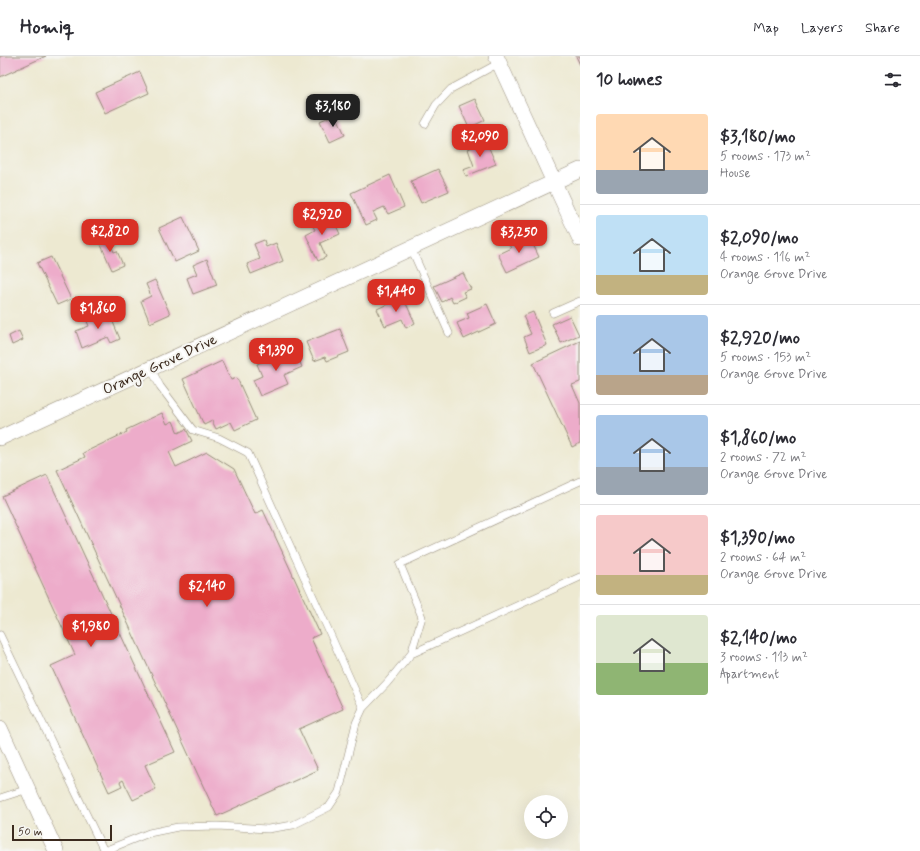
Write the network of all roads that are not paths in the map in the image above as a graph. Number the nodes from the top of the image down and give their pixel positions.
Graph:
1 (498, 59) edge
2 (425, 124) dead end
3 (580, 170) edge
4 (554, 182) junction
5 (580, 239) edge
6 (411, 248) junction
7 (580, 301) edge
8 (553, 314) dead end
9 (449, 333) dead end
10 (151, 369) junction
11 (0, 438) edge
12 (580, 481) edge
13 (580, 577) edge
14 (0, 635) edge
15 (411, 654) junction
16 (362, 708) junction
17 (0, 728) edge
18 (28, 789) junction
19 (0, 798) edge
20 (56, 851) edge

1 - 2 lane
1 - 4 street
3 - 4 street, Orange Grove Drive
4 - 5 street
4 - 6 street, Orange Grove Drive
6 - 9 lane
6 - 10 street, Orange Grove Drive
7 - 8 lane
10 - 11 street, Orange Grove Drive
10 - 16 lane
12 - 15 lane
13 - 15 lane
14 - 16 lane
15 - 16 lane
17 - 18 street
18 - 19 lane
18 - 20 street

